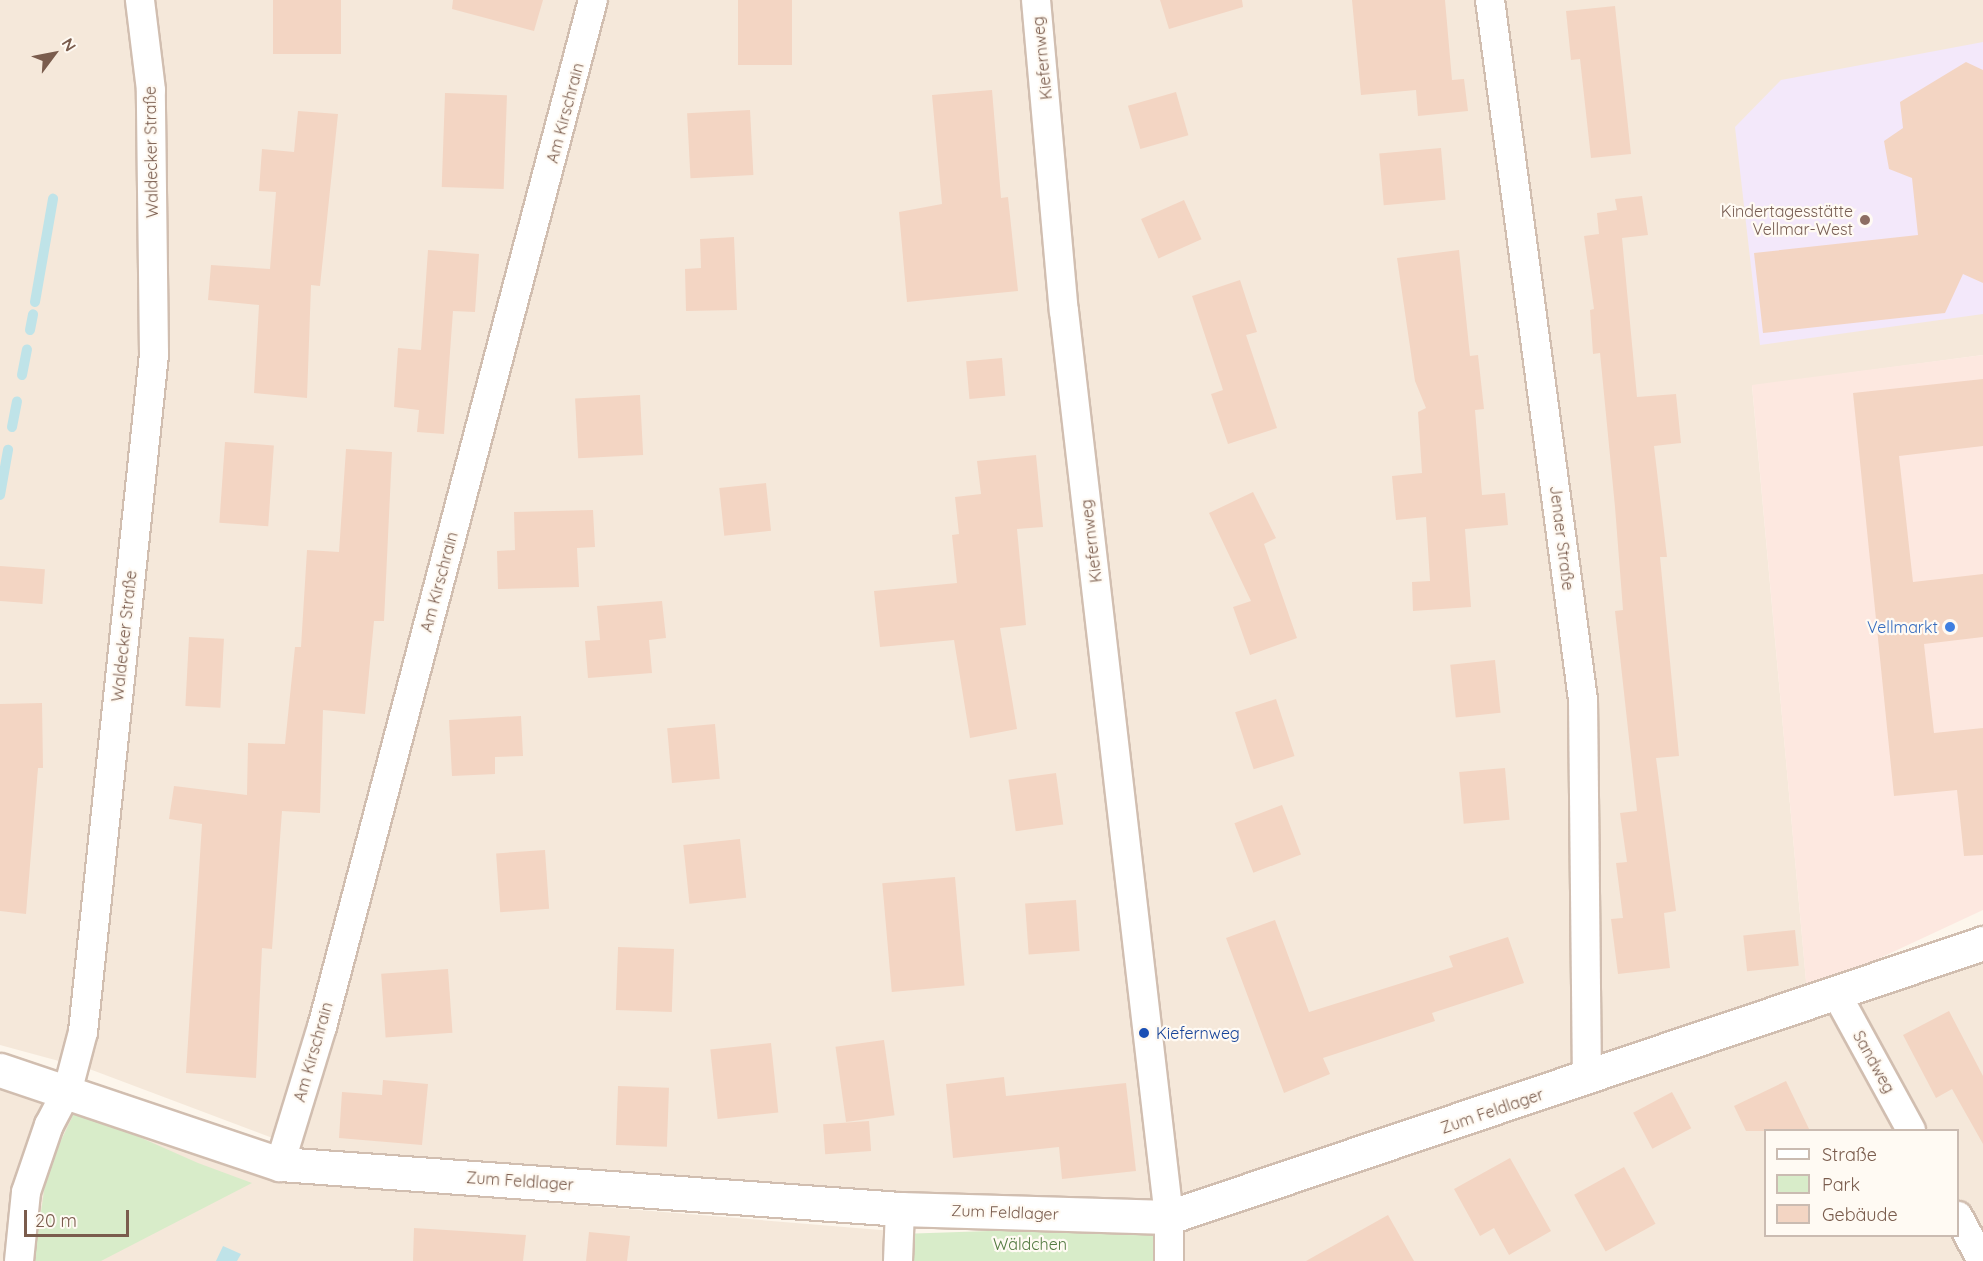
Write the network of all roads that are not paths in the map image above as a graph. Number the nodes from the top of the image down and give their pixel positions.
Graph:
1 (140, 0) edge
2 (593, 0) edge
3 (1036, 0) edge
4 (1490, 0) edge
5 (1983, 943) edge
6 (1836, 993) junction
7 (0, 1070) edge
8 (1587, 1079) junction
9 (68, 1089) junction
10 (1910, 1129) edge
11 (280, 1164) junction
12 (900, 1209) junction
13 (1169, 1217) junction
14 (1959, 1218) edge
15 (19, 1261) edge
16 (898, 1261) edge
17 (1169, 1261) edge
18 (1982, 1261) edge

1 - 9 street, Waldecker Straße
2 - 11 street, Am Kirschrain
3 - 13 street, Kiefernweg
4 - 8 street, Jenaer Straße
5 - 6 street, Zum Feldlager
6 - 8 street, Zum Feldlager
6 - 10 street, Sandweg
7 - 9 street, Zum Feldlager
8 - 13 street, Zum Feldlager
9 - 11 street, Zum Feldlager
9 - 15 street, Waldecker Straße
11 - 12 street, Zum Feldlager
12 - 13 street, Zum Feldlager
12 - 16 street
13 - 17 street, Kiefernweg
14 - 18 street

